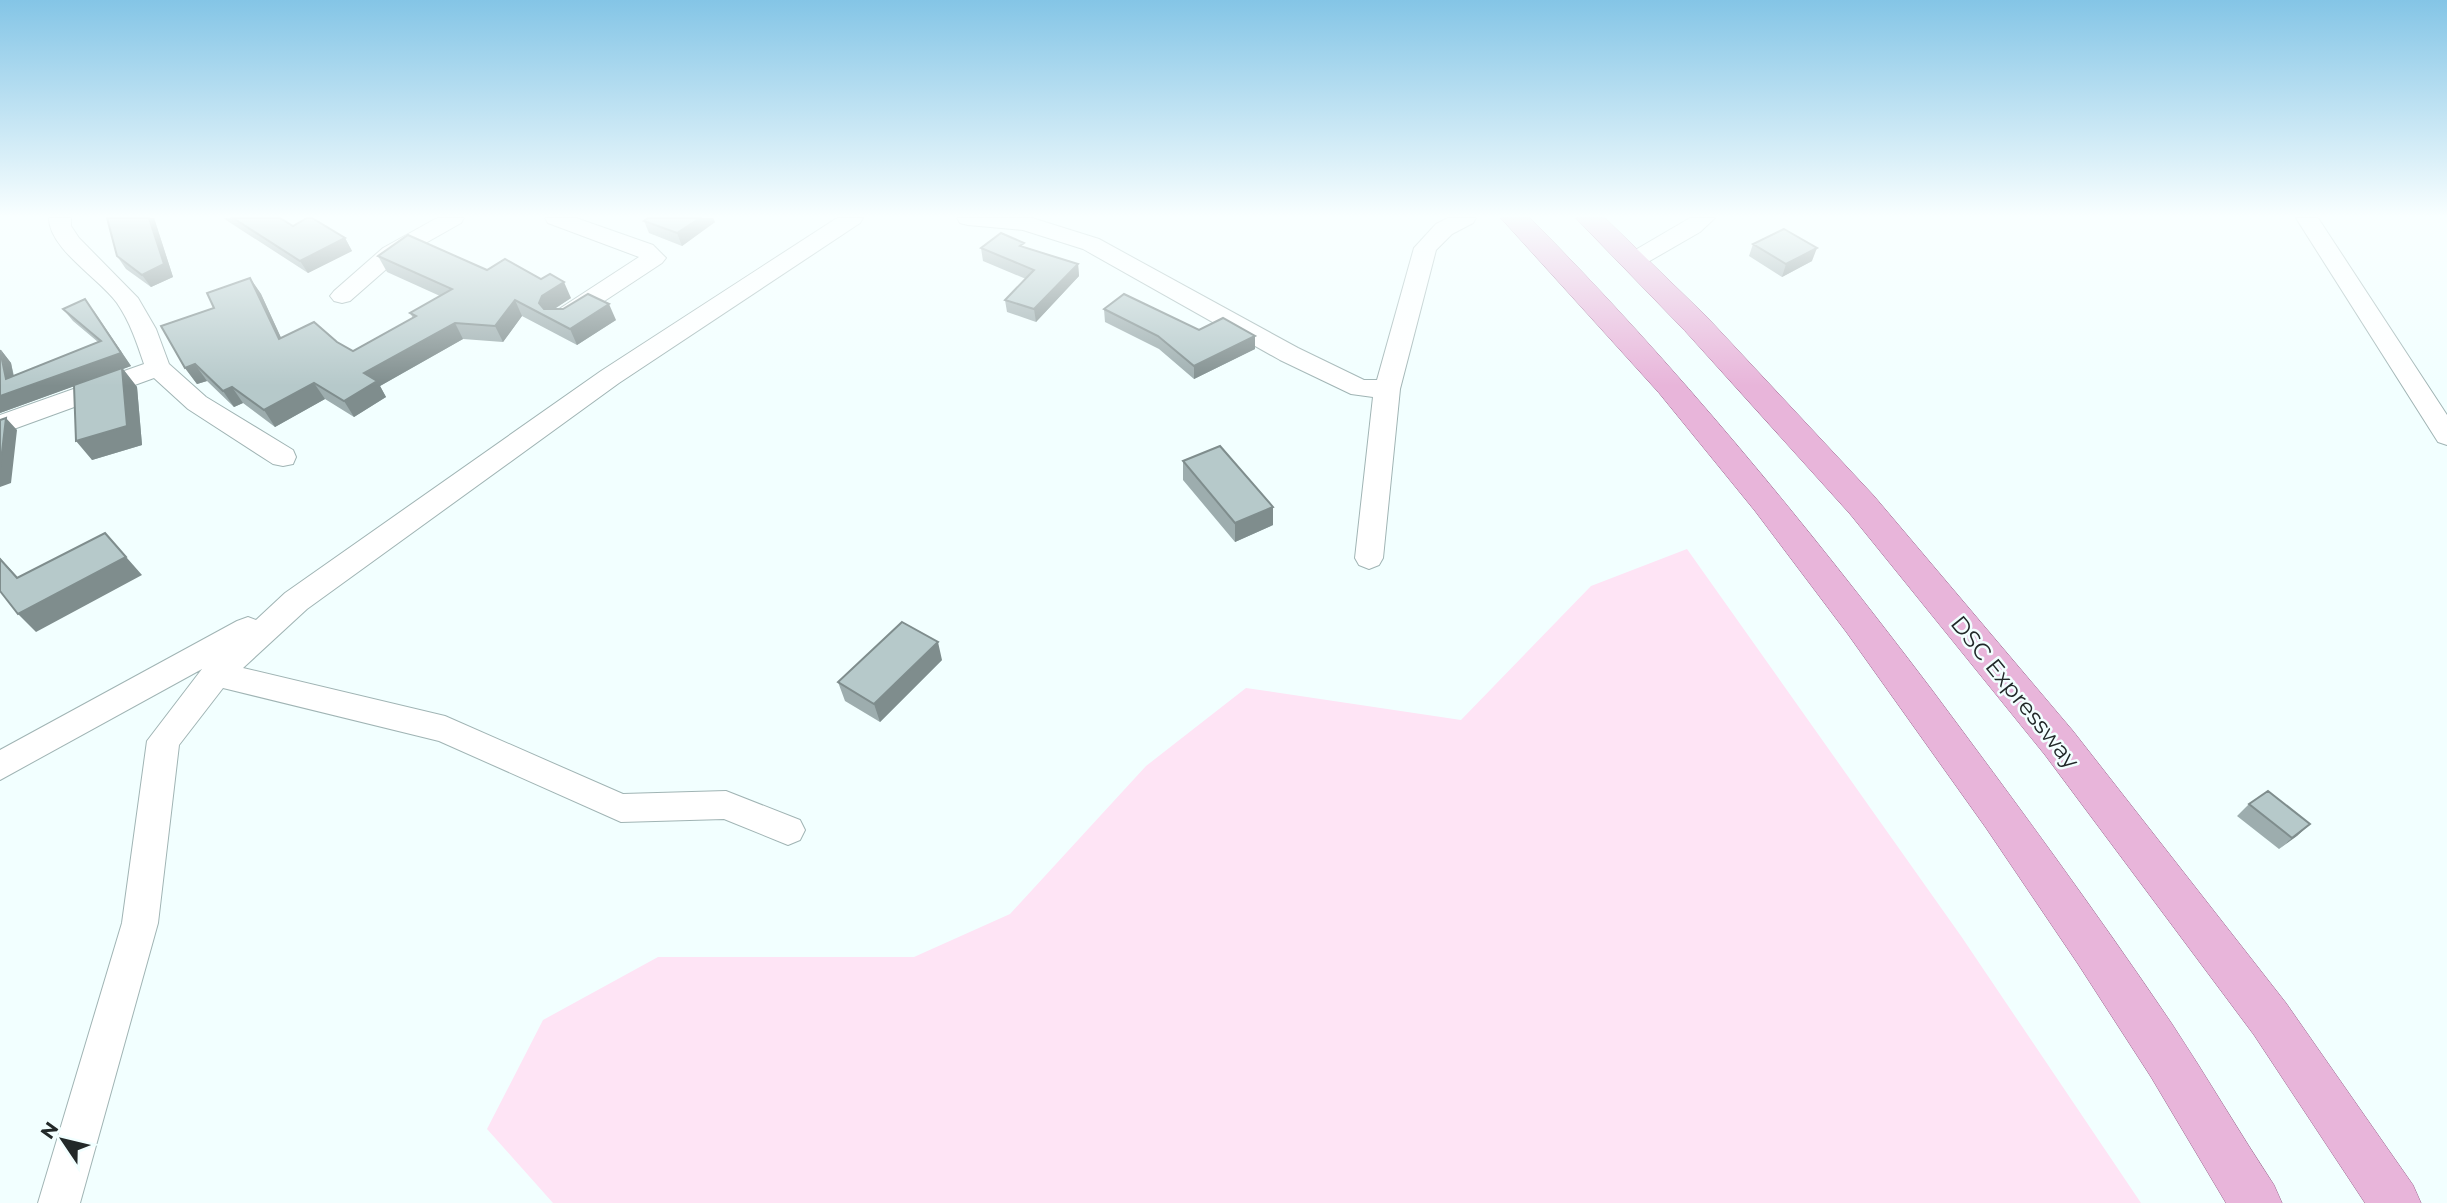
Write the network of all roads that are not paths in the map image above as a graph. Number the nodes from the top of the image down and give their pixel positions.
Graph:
1 (102, 274) edge
2 (367, 274) edge
3 (629, 274) edge
4 (767, 274) edge
5 (1145, 274) edge
6 (1418, 274) edge
7 (1570, 274) edge
8 (1646, 274) edge
9 (2343, 274) edge
10 (342, 296) dead end
11 (561, 318) edge
12 (158, 368) junction
13 (1387, 389) junction
14 (0, 425) edge
15 (2447, 436) edge
16 (283, 457) dead end
17 (1369, 558) dead end
18 (296, 601) junction
19 (216, 674) junction
20 (0, 766) edge
21 (788, 830) dead end
22 (2227, 1160) junction
23 (58, 1203) edge
24 (2256, 1203) edge
25 (2273, 1203) edge
26 (2395, 1203) edge

1 - 12 street
2 - 10 street
3 - 11 street
4 - 18 street
5 - 13 street
6 - 13 street
7 - 22 main road
8 - 26 main road, DSC Expressway
9 - 15 street
12 - 14 street
12 - 16 street
13 - 17 street
18 - 19 street
18 - 20 street
19 - 21 street
19 - 23 street
22 - 24 main road
22 - 25 main road

